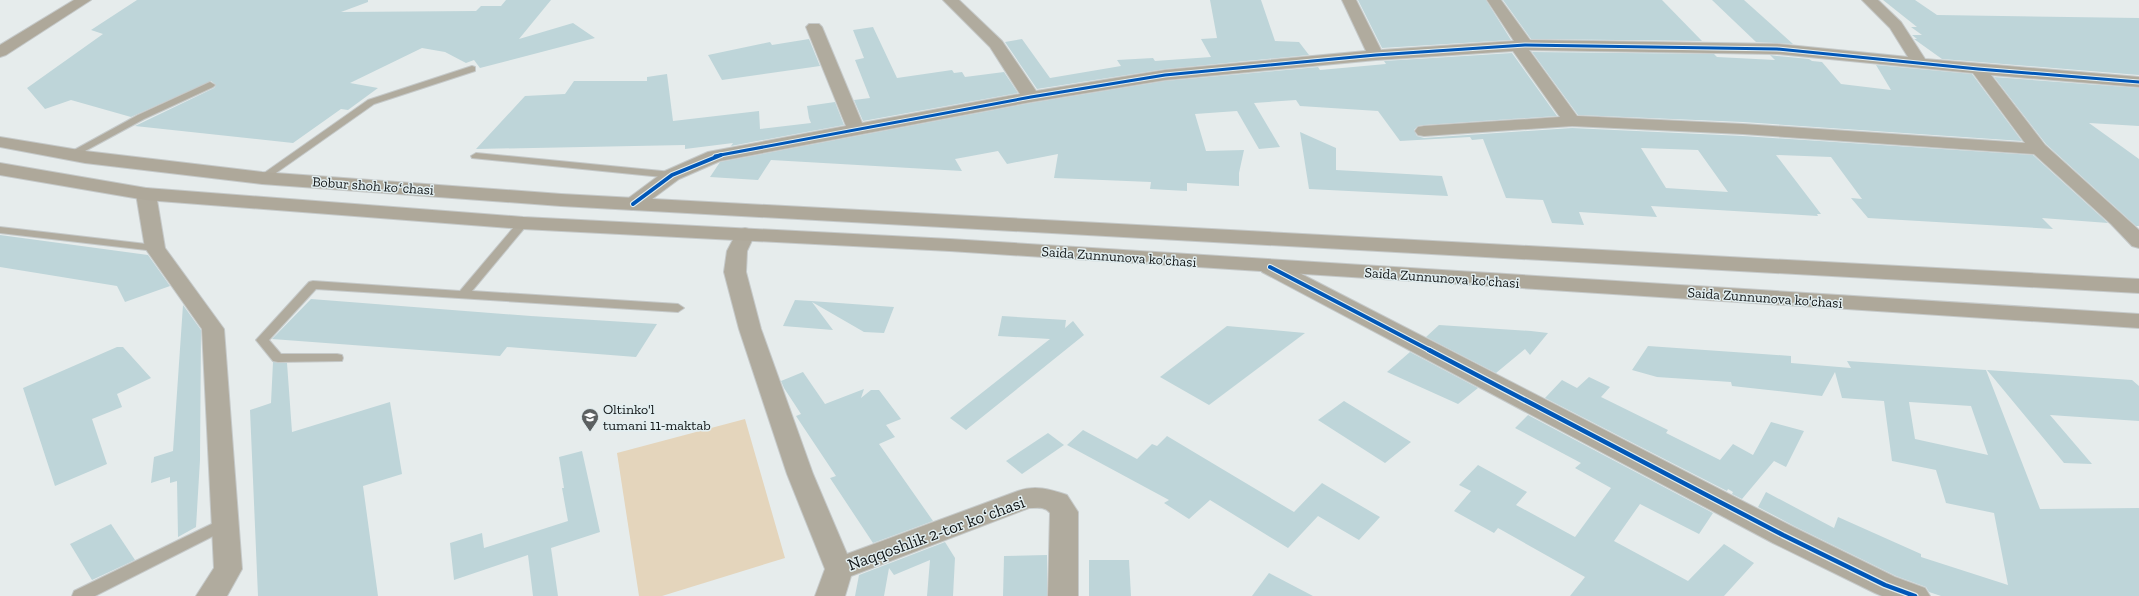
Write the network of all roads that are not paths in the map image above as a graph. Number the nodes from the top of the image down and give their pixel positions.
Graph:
1 (84, 0) edge
2 (950, 0) edge
3 (1349, 0) edge
4 (1494, 0) edge
5 (1869, 0) edge
6 (814, 27) dead end
7 (1521, 45) junction
8 (0, 52) edge
9 (1376, 55) junction
10 (1920, 64) junction
11 (472, 69) dead end
12 (1978, 69) junction
13 (2139, 82) edge
14 (210, 85) dead end
15 (1031, 97) junction
16 (1572, 121) junction
17 (856, 129) junction
18 (1424, 131) dead end
19 (0, 142) edge
20 (2039, 149) junction
21 (70, 155) junction
22 (476, 156) dead end
23 (0, 169) edge
24 (672, 175) junction
25 (262, 178) junction
26 (146, 194) junction
27 (633, 204) junction
28 (749, 210) joint
29 (958, 221) junction
30 (524, 222) junction
31 (0, 230) edge
32 (745, 234) junction
33 (2139, 242) edge
34 (950, 245) junction
35 (155, 248) junction
36 (1270, 267) junction
37 (2139, 286) edge
38 (464, 293) junction
39 (678, 308) dead end
40 (2139, 321) edge
41 (337, 358) dead end
42 (224, 524) junction
43 (839, 569) junction
44 (80, 596) edge
45 (211, 596) edge
46 (830, 596) edge
47 (1063, 596) edge
48 (1915, 596) edge

1 - 8 main road
2 - 15 street
3 - 9 street
4 - 7 street
5 - 10 street
6 - 17 street
7 - 9 street
7 - 10 street
7 - 16 street
9 - 15 street
10 - 12 street
11 - 25 lane
12 - 13 street
12 - 20 street
14 - 21 lane
15 - 17 street
16 - 18 street
16 - 20 street
17 - 24 street
19 - 21 main road, Bobur shoh koʻchasi
20 - 33 street
21 - 25 main road, Bobur shoh koʻchasi
22 - 24 lane
23 - 26 main road, Bobur shoh koʻchasi
24 - 27 street
25 - 27 main road, Bobur shoh koʻchasi
26 - 30 main road, Bobur shoh koʻchasi
26 - 35 street
27 - 28 main road, Bobur shoh koʻchasi
28 - 29 main road, Saida Zunnunova ko'chasi
29 - 34 main road
29 - 37 main road, Saida Zunnunova ko'chasi
30 - 32 main road, Bobur shoh koʻchasi
30 - 38 lane
31 - 35 lane
32 - 34 main road, Saida Zunnunova ko'chasi
32 - 43 street
34 - 36 main road, Saida Zunnunova ko'chasi
35 - 42 street
36 - 40 main road, Saida Zunnunova ko'chasi
36 - 48 street
38 - 39 lane
38 - 41 lane
42 - 44 lane
42 - 45 street
43 - 46 street
43 - 47 street, Naqqoshlik 2-tor koʻchasi

